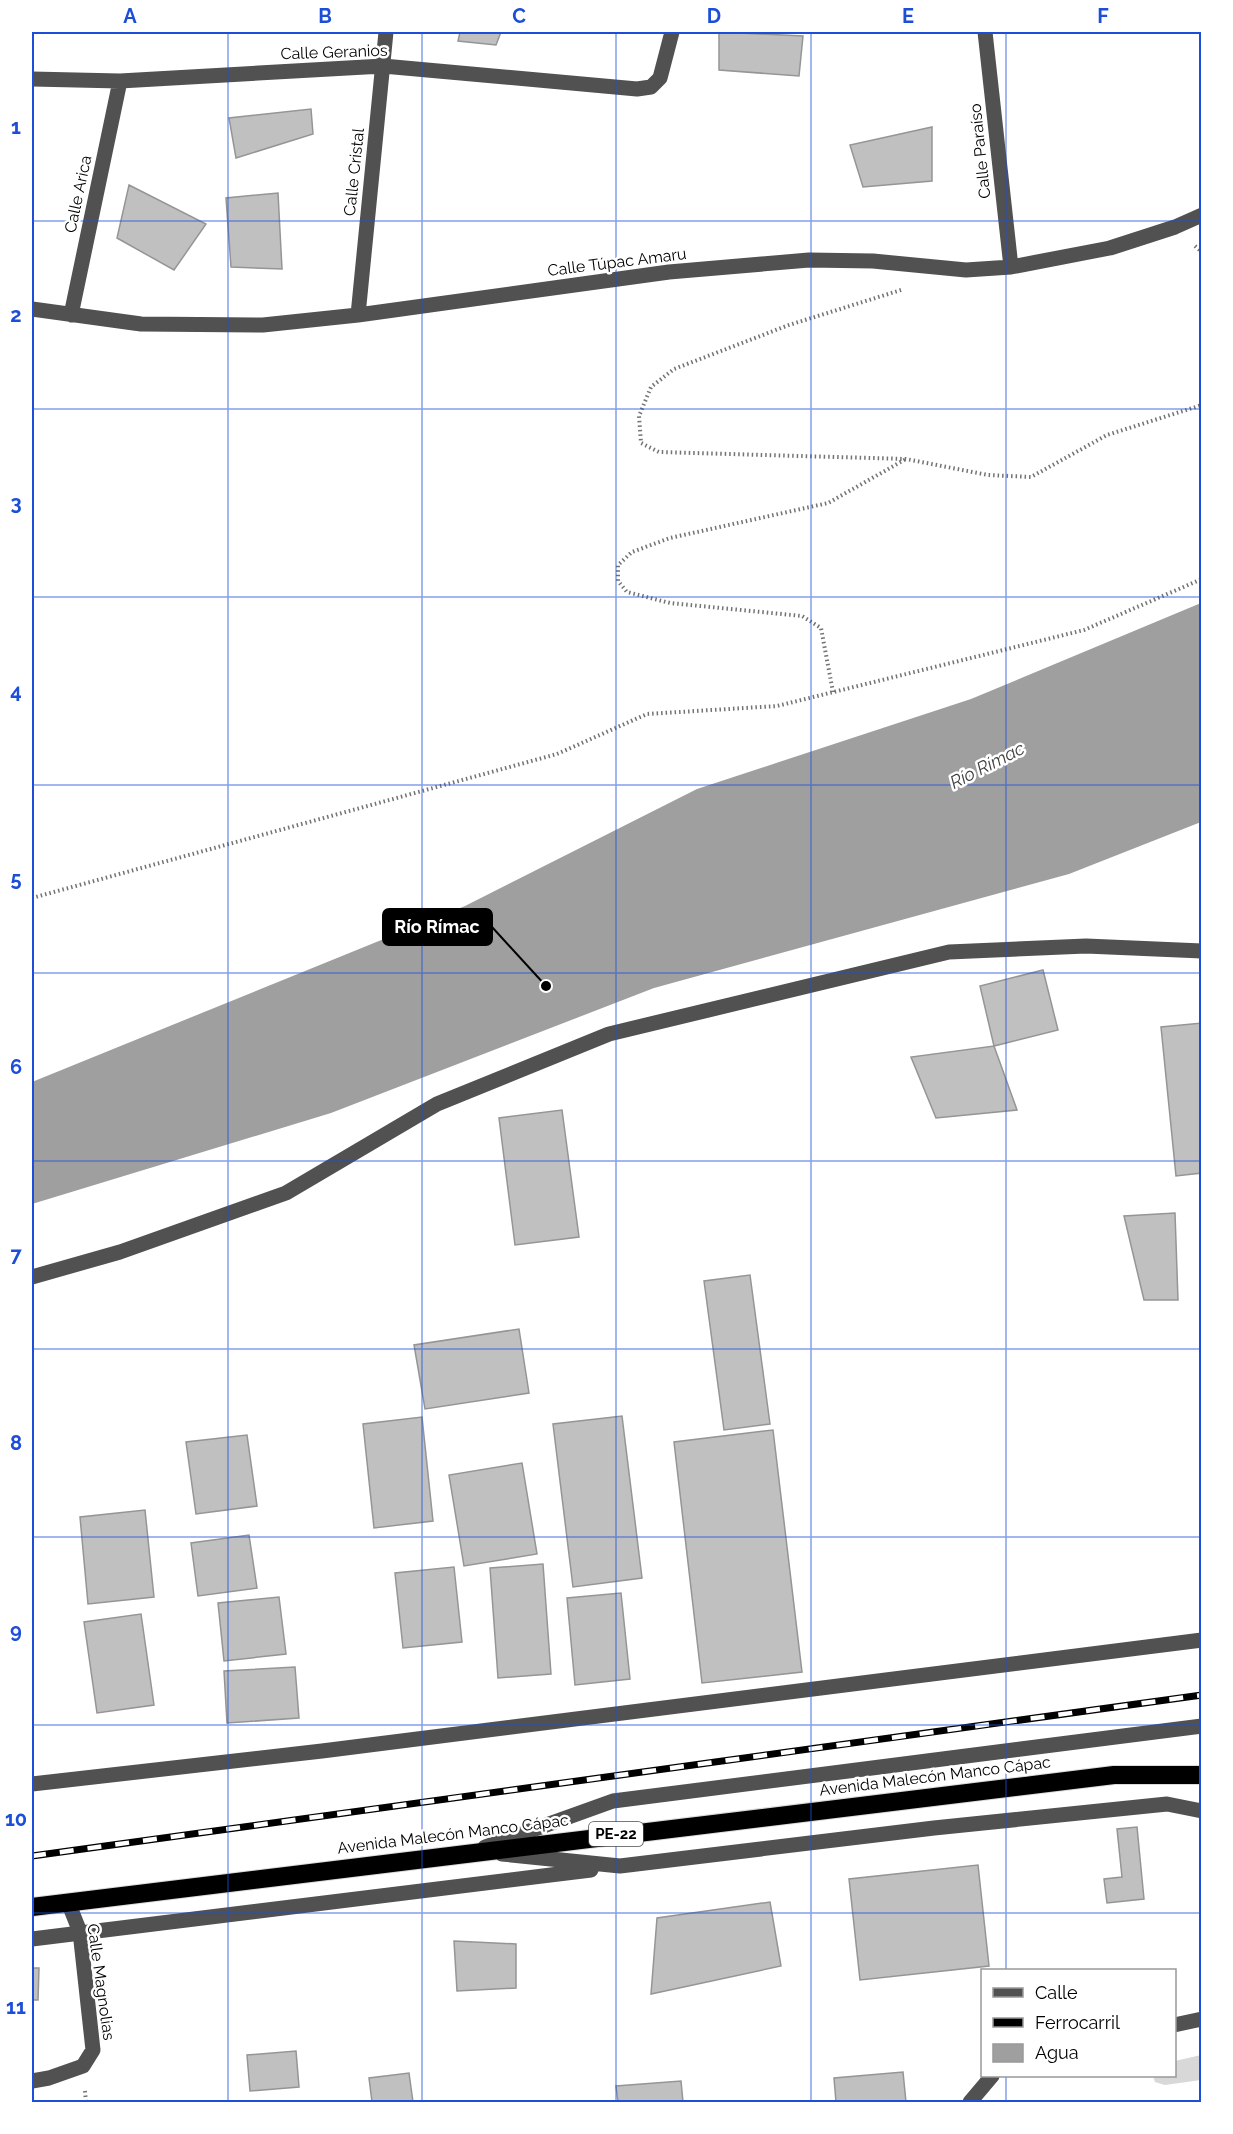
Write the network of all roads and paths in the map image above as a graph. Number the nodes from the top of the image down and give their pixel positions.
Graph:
1 (387, 32) edge
2 (672, 32) edge
3 (985, 32) edge
4 (383, 66) junction
5 (32, 80) edge
6 (120, 81) junction
7 (1202, 215) edge
8 (1011, 267) junction
9 (911, 287) dead end
10 (32, 309) edge
11 (71, 315) junction
12 (358, 315) junction
13 (1202, 405) edge
14 (906, 459) junction
15 (1202, 579) edge
16 (833, 692) junction
17 (32, 898) edge
18 (1202, 951) edge
19 (32, 1277) edge
20 (1202, 1640) edge
21 (1202, 1726) edge
22 (1202, 1775) edge
23 (32, 1784) edge
24 (1202, 1811) edge
25 (472, 1851) junction
26 (620, 1866) junction
27 (68, 1902) junction
28 (32, 1907) edge
29 (80, 1932) junction
30 (32, 1939) edge
31 (1202, 2019) edge
32 (1176, 2025) edge
33 (991, 2077) edge
34 (32, 2081) edge
35 (970, 2103) edge

1 - 4 street, Calle Cristal
2 - 4 street, Calle Geranios
3 - 8 street, Calle Paraíso
4 - 6 street, Calle Geranios
4 - 12 street, Calle Cristal
5 - 6 street, Calle Geranios
6 - 11 street, Calle Arica
7 - 8 street, Calle Túpac Amaru
8 - 12 street, Calle Túpac Amaru
9 - 14 path
10 - 11 street, Calle Túpac Amaru
11 - 12 street, Calle Túpac Amaru
13 - 14 path
14 - 16 path
15 - 16 path
16 - 17 path
18 - 19 street
20 - 23 street
21 - 25 street
22 - 25 highway, Avenida Malecón Manco Cápac / PE-22
24 - 26 street
25 - 26 street
25 - 27 highway, Avenida Malecón Manco Cápac / PE-22
26 - 29 street
27 - 28 highway, Avenida Malecón Manco Cápac / PE-22
27 - 29 street, Calle Magnolias
29 - 30 street
29 - 34 street, Calle Magnolias
31 - 32 street
33 - 35 street

